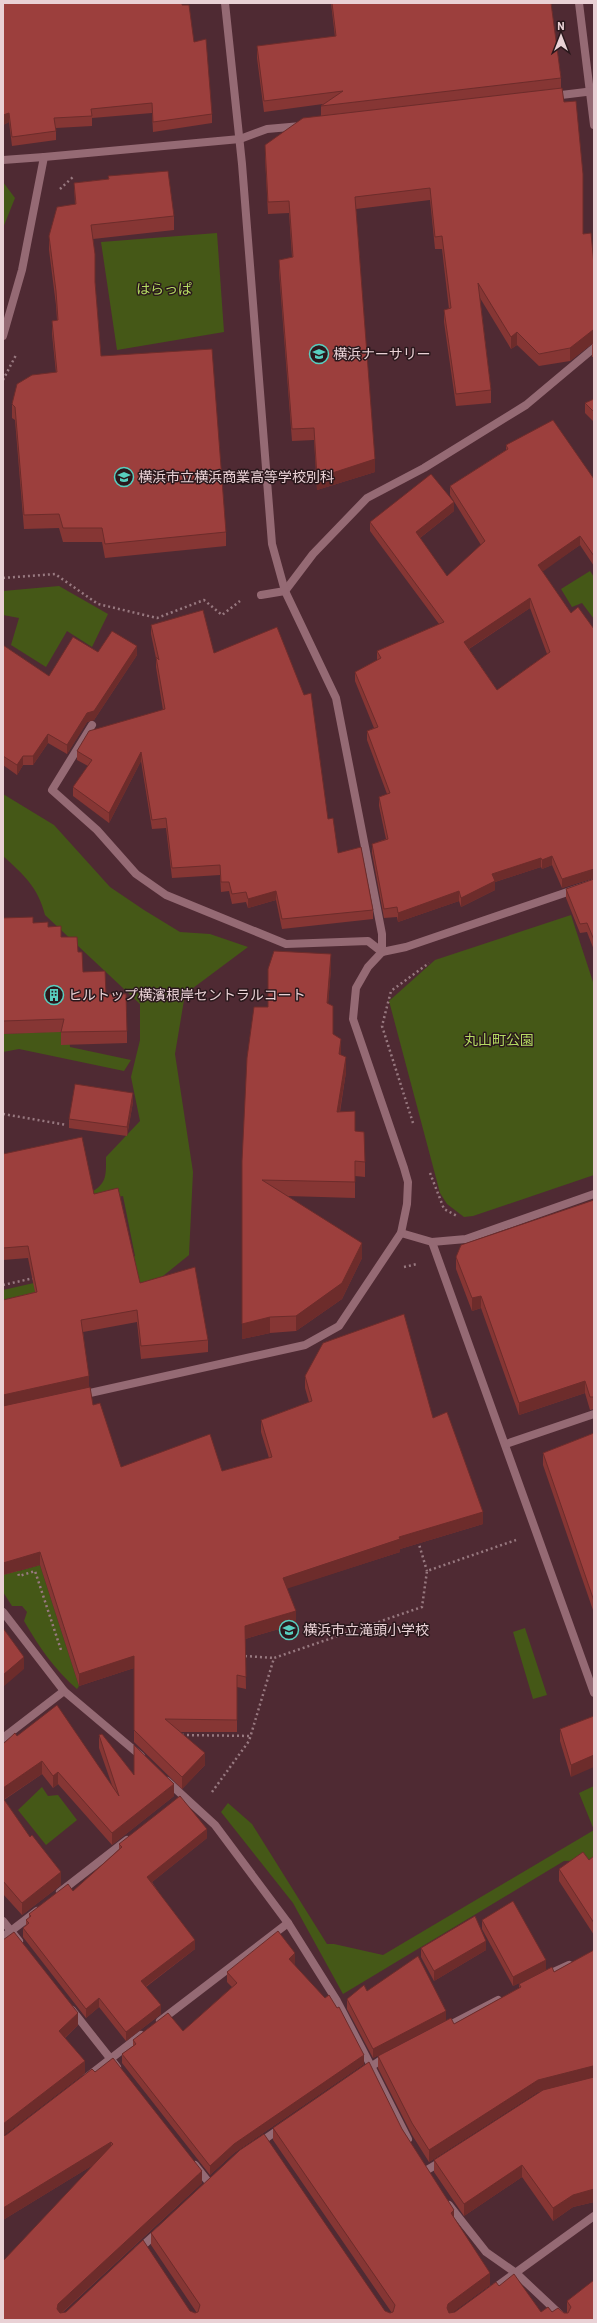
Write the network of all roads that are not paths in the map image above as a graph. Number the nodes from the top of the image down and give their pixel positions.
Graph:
1 (225, 3) edge
2 (579, 3) edge
3 (592, 92) edge
4 (543, 97) edge
5 (306, 125) edge
6 (594, 125) edge
7 (240, 139) junction
8 (44, 157) junction
9 (3, 160) edge
10 (3, 336) edge
11 (594, 348) edge
12 (285, 591) junction
13 (261, 595) dead end
14 (92, 726) edge
15 (594, 882) edge
16 (382, 952) junction
17 (594, 1194) edge
18 (401, 1233) junction
19 (432, 1242) junction
20 (73, 1397) edge
21 (594, 1414) edge
22 (506, 1444) junction
23 (3, 1612) edge
24 (593, 1688) edge
25 (64, 1691) junction
26 (3, 1738) edge
27 (148, 1763) edge
28 (160, 1775) edge
29 (133, 1835) edge
30 (54, 1898) edge
31 (42, 1907) edge
32 (3, 1921) edge
33 (288, 1923) junction
34 (11, 1931) junction
35 (3, 1937) edge
36 (25, 1949) edge
37 (580, 1959) edge
38 (538, 1980) edge
39 (504, 1997) edge
40 (68, 2004) edge
41 (434, 2032) edge
42 (393, 2053) edge
43 (110, 2059) junction
44 (371, 2066) junction
45 (120, 2071) edge
46 (358, 2075) edge
47 (81, 2082) edge
48 (286, 2125) edge
49 (411, 2145) edge
50 (255, 2147) edge
51 (454, 2153) edge
52 (190, 2158) edge
53 (427, 2170) edge
54 (210, 2184) edge
55 (446, 2200) edge
56 (594, 2216) edge
57 (166, 2224) edge
58 (132, 2255) edge
59 (516, 2274) junction
60 (481, 2298) edge
61 (566, 2320) edge

1 - 7 street
2 - 3 street
3 - 4 street
3 - 6 street
5 - 7 street
7 - 8 street
7 - 12 street
8 - 9 street
8 - 10 street
11 - 12 street
12 - 13 street
12 - 16 street
14 - 16 street
15 - 16 street
16 - 18 street
17 - 19 street
18 - 19 street
18 - 20 street
19 - 22 street
21 - 22 street
22 - 24 street
23 - 25 street
25 - 26 street
25 - 27 street
28 - 33 street
29 - 30 street
31 - 34 street
32 - 34 street
33 - 43 street
33 - 44 street
34 - 35 street
34 - 36 street
37 - 38 street
39 - 41 street
40 - 43 street
42 - 44 street
43 - 45 street
43 - 47 street
44 - 46 street
44 - 49 street
48 - 50 street
51 - 53 street
52 - 54 street
55 - 59 street
56 - 59 street
57 - 58 street
59 - 60 street
59 - 61 street

